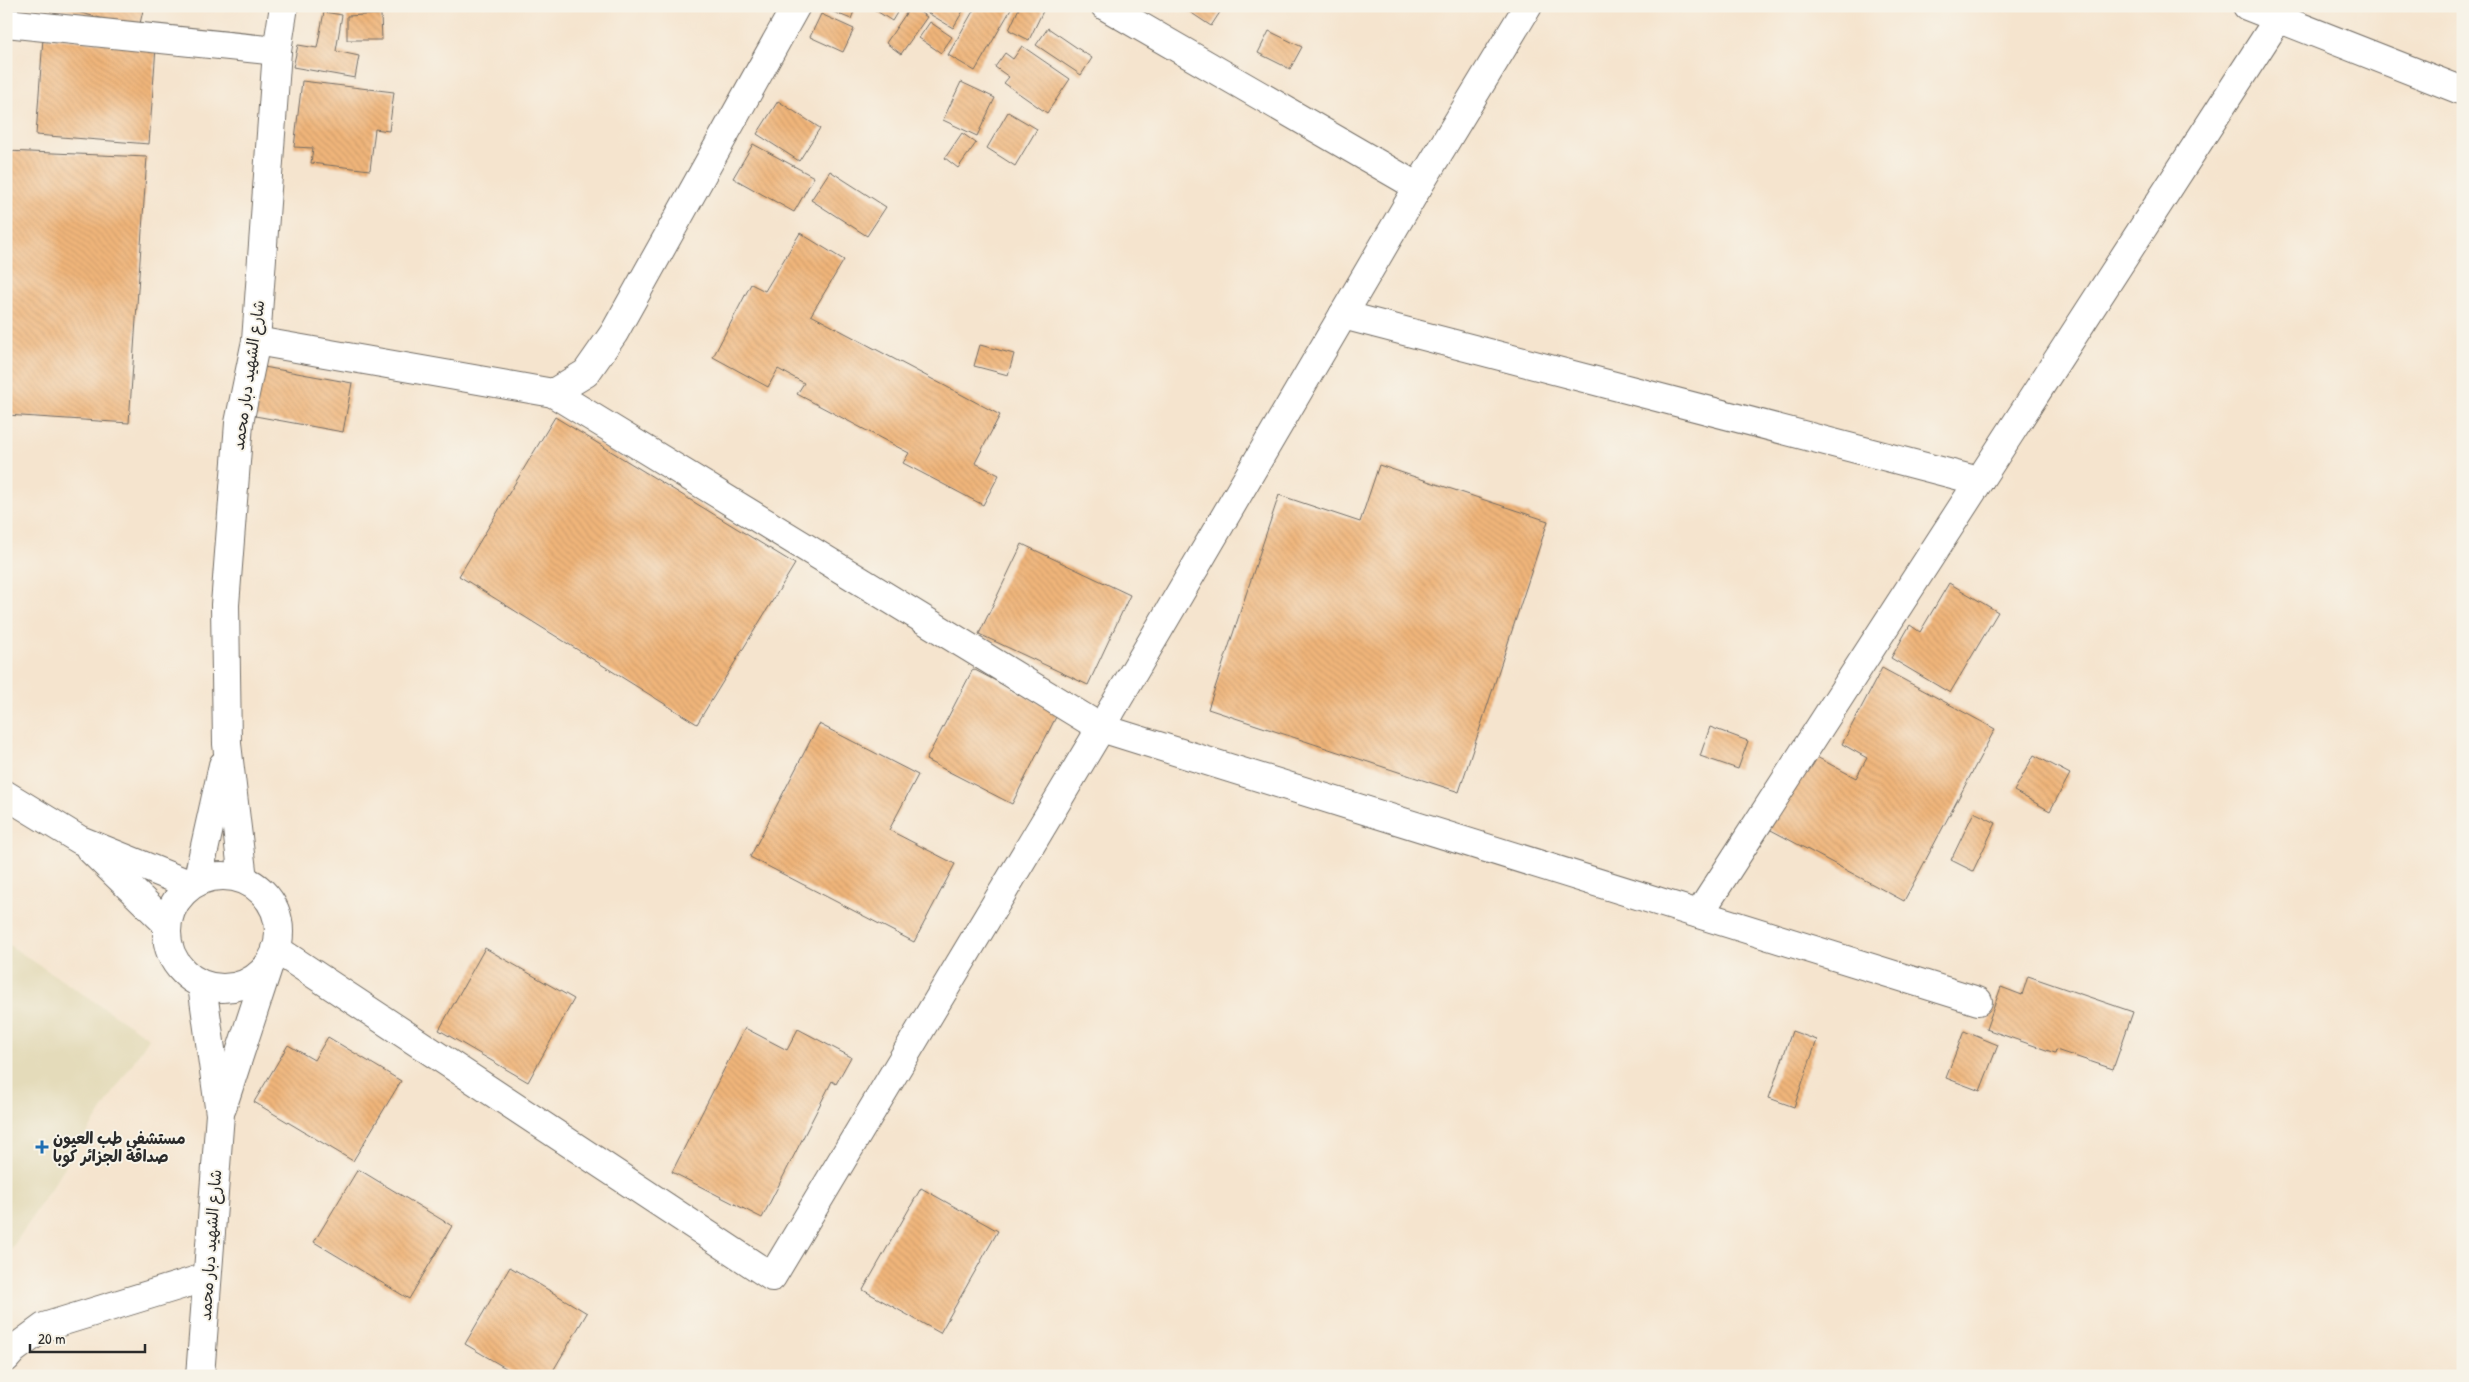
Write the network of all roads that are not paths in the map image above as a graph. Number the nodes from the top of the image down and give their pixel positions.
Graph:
1 (284, 6) edge
2 (796, 6) edge
3 (1106, 6) edge
4 (1528, 6) edge
5 (2247, 6) edge
6 (2278, 19) junction
7 (6, 23) edge
8 (277, 52) junction
9 (2463, 91) edge
10 (1418, 187) junction
11 (1343, 316) junction
12 (256, 341) junction
13 (553, 393) junction
14 (1979, 481) junction
15 (1101, 728) junction
16 (227, 744) junction
17 (6, 795) edge
18 (80, 840) junction
19 (244, 879) junction
20 (194, 883) junction
21 (1699, 914) junction
22 (167, 924) junction
23 (273, 956) junction
24 (202, 985) junction
25 (1978, 1001) dead end
26 (220, 1114) junction
27 (207, 1277) junction
28 (6, 1358) edge
29 (200, 1376) edge

1 - 8 street, شارع الشهيد دبار محمد
2 - 13 street
3 - 10 street
4 - 10 street
5 - 6 street
6 - 9 street
6 - 14 street
7 - 8 street
8 - 12 street, شارع الشهيد دبار محمد
10 - 11 street
11 - 14 street
11 - 15 street
12 - 13 street
12 - 16 street, شارع الشهيد دبار محمد
13 - 15 street
14 - 21 street
15 - 21 street
15 - 23 street
16 - 19 street
16 - 20 street
17 - 18 street
18 - 20 street
18 - 22 street
19 - 20 street
19 - 23 street
20 - 22 street
21 - 25 street
22 - 24 street
23 - 24 street
23 - 26 street
24 - 26 street
26 - 27 street, شارع الشهيد دبار محمد
27 - 28 street
27 - 29 street, شارع الشهيد دبار محمد

